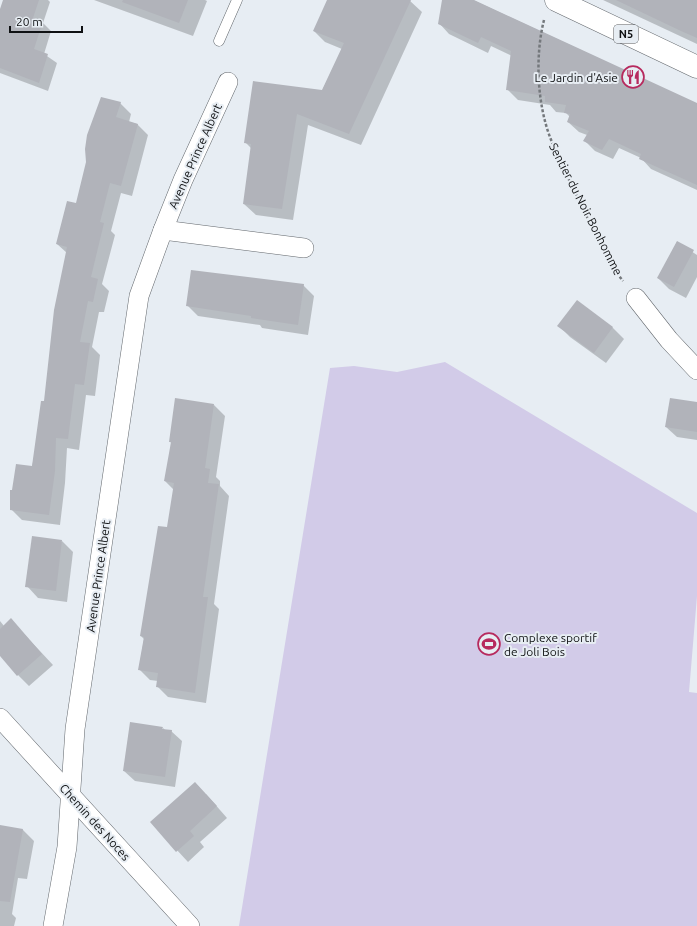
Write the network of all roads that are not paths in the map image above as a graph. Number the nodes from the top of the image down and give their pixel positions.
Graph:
1 (237, 0) edge
2 (551, 7) edge
3 (219, 41) dead end
4 (697, 67) edge
5 (228, 82) dead end
6 (163, 230) junction
7 (304, 248) dead end
8 (636, 298) road end
9 (697, 370) edge
10 (0, 718) edge
11 (71, 794) junction
12 (53, 926) edge
13 (190, 926) edge

1 - 3 lane
2 - 4 main road, N5
5 - 6 street, Avenue Prince Albert
6 - 7 street
6 - 11 street, Avenue Prince Albert
8 - 9 street
10 - 11 street, Chemin des Noces
11 - 12 street, Avenue Prince Albert
11 - 13 street, Chemin des Noces

